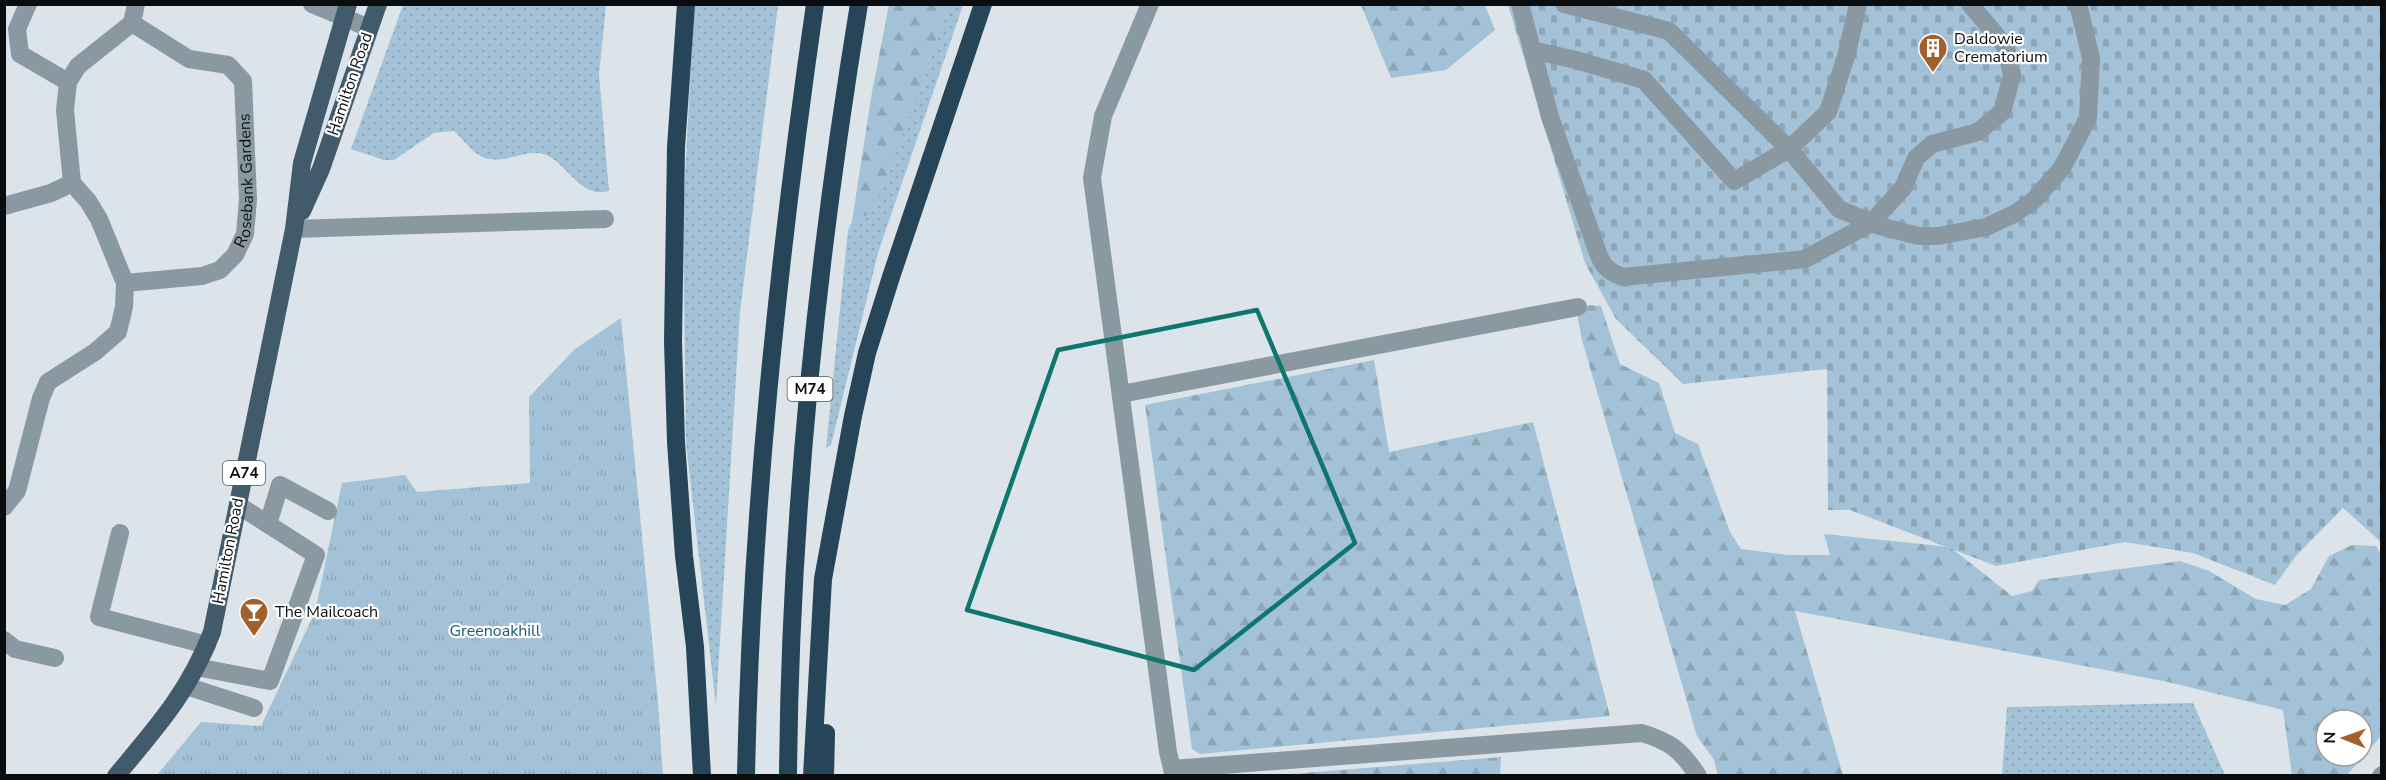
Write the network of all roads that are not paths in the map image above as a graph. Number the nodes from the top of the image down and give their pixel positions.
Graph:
1 (28, 4) edge
2 (136, 4) edge
3 (312, 4) edge
4 (378, 4) edge
5 (686, 4) edge
6 (816, 4) edge
7 (860, 4) edge
8 (983, 4) edge
9 (1150, 4) edge
10 (1520, 4) edge
11 (1564, 4) edge
12 (1858, 4) edge
13 (1971, 4) edge
14 (2076, 4) edge
15 (346, 11) edge
16 (132, 23) junction
17 (369, 28) junction
18 (1532, 50) junction
19 (12, 58) edge
20 (68, 82) junction
21 (1789, 149) junction
22 (72, 183) junction
23 (4, 206) edge
24 (605, 219) dead end
25 (1871, 223) junction
26 (294, 229) junction
27 (125, 283) junction
28 (1578, 307) dead end
29 (1121, 394) junction
30 (842, 477) junction
31 (237, 505) junction
32 (4, 507) edge
33 (328, 511) dead end
34 (268, 524) junction
35 (120, 533) dead end
36 (4, 640) edge
37 (207, 645) junction
38 (54, 658) dead end
39 (196, 667) junction
40 (225, 672) junction
41 (186, 686) junction
42 (218, 695) junction
43 (254, 708) dead end
44 (1173, 772) edge
45 (116, 776) edge
46 (702, 776) edge
47 (746, 776) edge
48 (788, 776) edge
49 (812, 776) edge
50 (825, 776) edge
51 (1698, 776) edge

1 - 19 street
2 - 16 street
3 - 15 street
4 - 17 main road, Hamilton Road / A74
5 - 46 highway
6 - 47 highway, M74
7 - 48 highway, M74
8 - 30 highway, M74
9 - 29 street
10 - 18 street
11 - 21 street
12 - 21 street
13 - 25 street
14 - 25 street
15 - 17 street
15 - 26 main road, Hamilton Road / A74
16 - 20 street
16 - 27 street, Rosebank Gardens
17 - 26 main road, Hamilton Road / A74
18 - 21 street
18 - 25 street
19 - 20 street
20 - 22 street
21 - 25 street
22 - 23 street
22 - 27 street
24 - 26 street
26 - 31 main road, Hamilton Road / A74
27 - 32 street
28 - 29 street
29 - 44 street
30 - 49 highway
30 - 50 highway, M74
31 - 34 street
31 - 37 main road, Hamilton Road / A74
33 - 34 street
34 - 40 street
35 - 37 street
36 - 38 street
37 - 39 main road, Hamilton Road / A74
39 - 40 street
39 - 41 main road, Hamilton Road / A74
40 - 42 street
41 - 42 street
41 - 45 main road, Hamilton Road / A74
42 - 43 street
44 - 51 street

